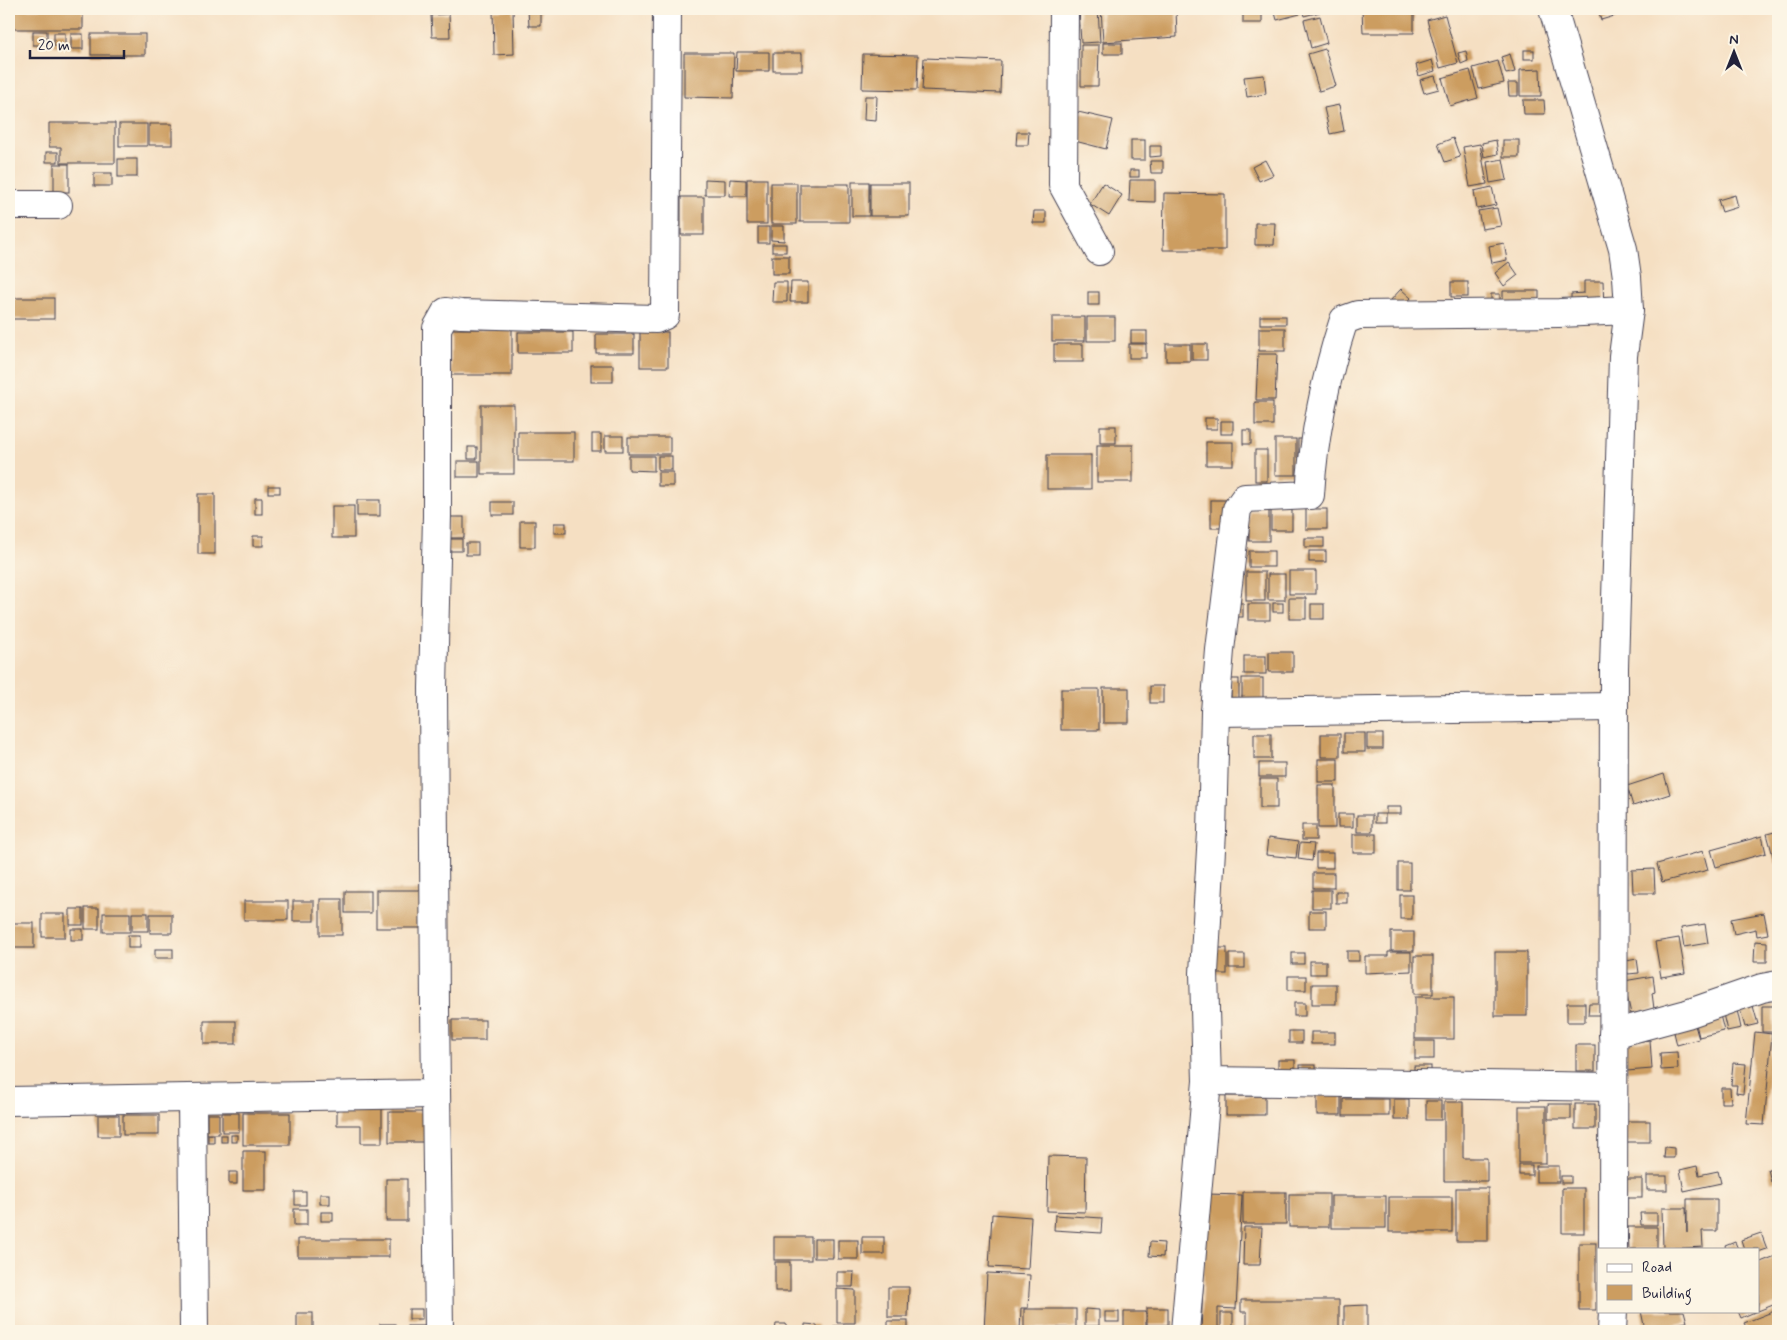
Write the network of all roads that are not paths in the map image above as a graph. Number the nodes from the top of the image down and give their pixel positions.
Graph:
1 (667, 9) edge
2 (1064, 9) edge
3 (1553, 9) edge
4 (9, 205) edge
5 (58, 205) dead end
6 (1099, 252) dead end
7 (1629, 310) junction
8 (1614, 707) junction
9 (1215, 712) junction
10 (1778, 985) edge
11 (1613, 1034) junction
12 (1208, 1081) junction
13 (1613, 1087) junction
14 (436, 1094) junction
15 (192, 1098) junction
16 (9, 1101) edge
17 (1613, 1248) edge
18 (1613, 1312) edge
19 (194, 1331) edge
20 (439, 1331) edge
21 (1185, 1331) edge
22 (1612, 1331) edge

1 - 14 street
2 - 6 street
3 - 7 street
4 - 5 street
7 - 8 street
7 - 9 street
8 - 9 street
8 - 11 street
9 - 12 street
10 - 11 street
11 - 13 street
12 - 13 street
12 - 21 street
13 - 17 street
14 - 15 street
14 - 20 street
15 - 16 street
15 - 19 street
18 - 22 street

